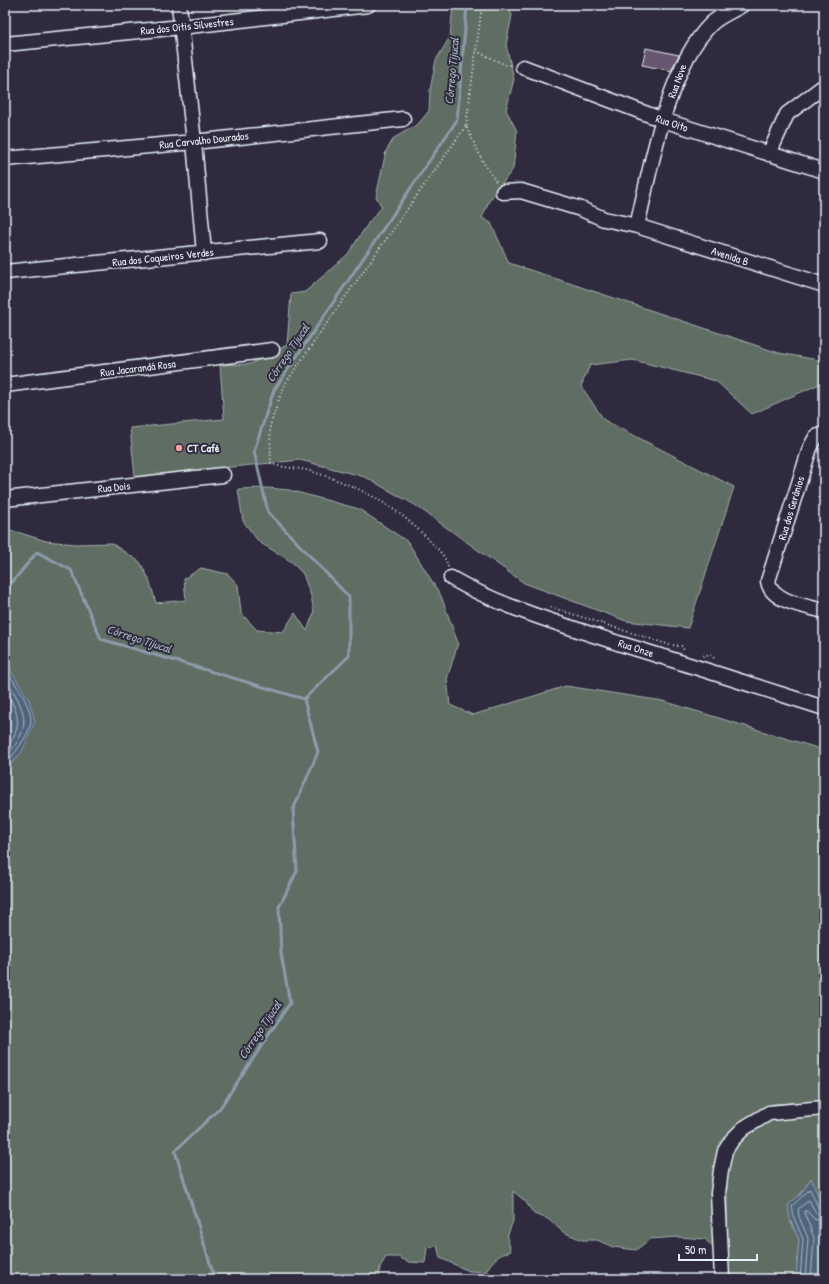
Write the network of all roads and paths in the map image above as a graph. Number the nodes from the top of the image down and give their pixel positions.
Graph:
1 (179, 5) edge
2 (368, 5) edge
3 (482, 5) edge
4 (742, 5) edge
5 (181, 27) junction
6 (5, 44) edge
7 (476, 52) junction
8 (523, 67) joint
9 (824, 86) edge
10 (403, 119) dead end
11 (663, 120) junction
12 (466, 126) junction
13 (194, 142) junction
14 (769, 154) junction
15 (5, 159) edge
16 (824, 171) edge
17 (503, 192) joint
18 (637, 226) junction
19 (320, 242) dead end
20 (204, 252) junction
21 (5, 272) edge
22 (824, 285) edge
23 (272, 350) dead end
24 (5, 385) edge
25 (823, 434) edge
26 (223, 475) dead end
27 (5, 499) edge
28 (451, 578) joint
29 (542, 604) dead end
30 (824, 611) edge
31 (690, 653) dead end
32 (697, 655) dead end
33 (716, 660) dead end
34 (824, 708) edge
35 (824, 1108) edge
36 (722, 1279) edge

1 - 5 street
2 - 5 street, Rua dos Oitis Silvestres
3 - 7 path
4 - 11 street, Rua Nove
5 - 6 street, Rua dos Oitis Silvestres
5 - 13 street
7 - 8 path
7 - 12 path
8 - 11 street, Rua Oito
9 - 14 street
10 - 13 street, Rua Carvalho Dourados
11 - 14 street, Rua Oito
11 - 18 street, Rua Nove
12 - 17 path
12 - 28 path
13 - 15 street, Rua Carvalho Dourados
13 - 20 street
14 - 16 street, Rua Oito
17 - 18 street, Avenida B
18 - 22 street, Avenida B
19 - 20 street, Rua dos Coqueiros Verdes
20 - 21 street, Rua dos Coqueiros Verdes
23 - 24 street, Rua Jacarandá Rosa
25 - 30 street, Rua dos Gerânios
26 - 27 street, Rua Dois
28 - 34 street, Rua Onze
29 - 31 path
32 - 33 path
35 - 36 street

